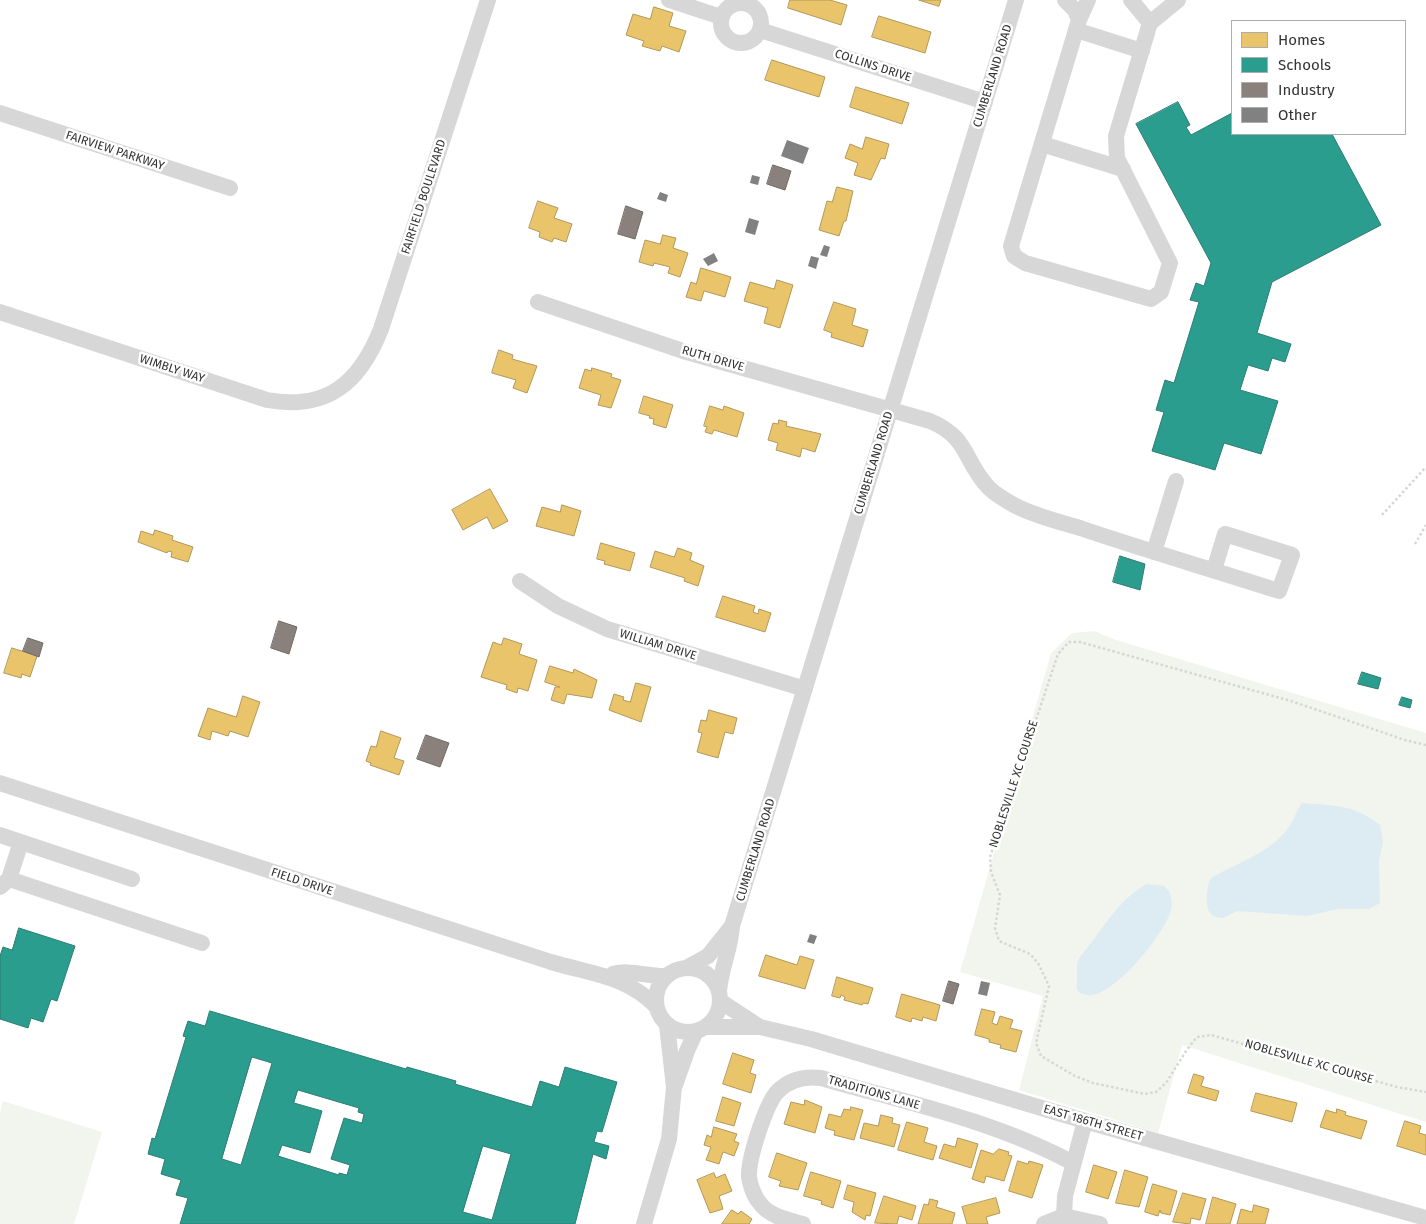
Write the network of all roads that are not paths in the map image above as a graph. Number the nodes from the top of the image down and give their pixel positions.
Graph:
1 (488, 0) edge
2 (670, 0) edge
3 (1016, 0) edge
4 (1065, 0) edge
5 (1088, 0) edge
6 (1132, 0) edge
7 (1178, 0) edge
8 (721, 17) junction
9 (1150, 23) junction
10 (1077, 25) junction
11 (760, 30) junction
12 (1142, 51) junction
13 (985, 102) junction
14 (0, 113) edge
15 (1042, 144) junction
16 (1123, 169) junction
17 (230, 188) dead end
18 (538, 302) dead end
19 (0, 312) edge
20 (345, 385) joint
21 (890, 410) junction
22 (1176, 481) dead end
23 (1154, 552) junction
24 (1214, 570) junction
25 (520, 581) dead end
26 (805, 690) junction
27 (0, 783) edge
28 (0, 835) edge
29 (22, 842) junction
30 (132, 879) dead end
31 (4, 883) edge
32 (732, 926) junction
33 (202, 943) dead end
34 (686, 968) junction
35 (606, 975) junction
36 (666, 976) junction
37 (720, 996) junction
38 (656, 1006) junction
39 (667, 1024) junction
40 (760, 1027) junction
41 (701, 1029) junction
42 (674, 1087) junction
43 (1085, 1121) junction
44 (1073, 1163) junction
45 (1064, 1216) junction
46 (1426, 1218) edge
47 (644, 1224) edge
48 (803, 1224) edge
49 (1044, 1224) edge
50 (1100, 1224) edge

1 - 20 street, FAIRFIELD BOULEVARD
2 - 8 street
3 - 13 street, CUMBERLAND ROAD
4 - 10 street
5 - 10 street
6 - 9 street
7 - 9 street
8 - 11 street
8 - 11 street
9 - 12 street
10 - 12 street
10 - 15 street
11 - 13 street, COLLINS DRIVE
12 - 16 street
13 - 21 street, CUMBERLAND ROAD
14 - 17 street, FAIRVIEW PARKWAY
15 - 16 street
15 - 16 street
18 - 21 street, RUTH DRIVE
19 - 20 street, WIMBLY WAY
21 - 23 street, RUTH DRIVE
21 - 26 street, CUMBERLAND ROAD
22 - 23 street
23 - 24 street, RUTH DRIVE
24 - 24 street, RUTH DRIVE
25 - 26 street, WILLIAM DRIVE
26 - 32 street, CUMBERLAND ROAD
27 - 35 street, FIELD DRIVE
28 - 29 street
29 - 30 street
29 - 31 street
31 - 33 street
32 - 34 street, CUMBERLAND ROAD
32 - 37 street, CUMBERLAND ROAD
34 - 36 street
34 - 37 street
35 - 36 street
35 - 38 street
36 - 38 street
37 - 40 street, EAST 186TH STREET
37 - 41 street
38 - 39 street
39 - 41 street
39 - 42 street
40 - 41 street, EAST 186TH STREET
40 - 43 street, EAST 186TH STREET
41 - 42 street
42 - 47 street
43 - 44 street
43 - 46 street, EAST 186TH STREET
44 - 45 street
44 - 48 street, TRADITIONS LANE
45 - 49 street
45 - 50 street

